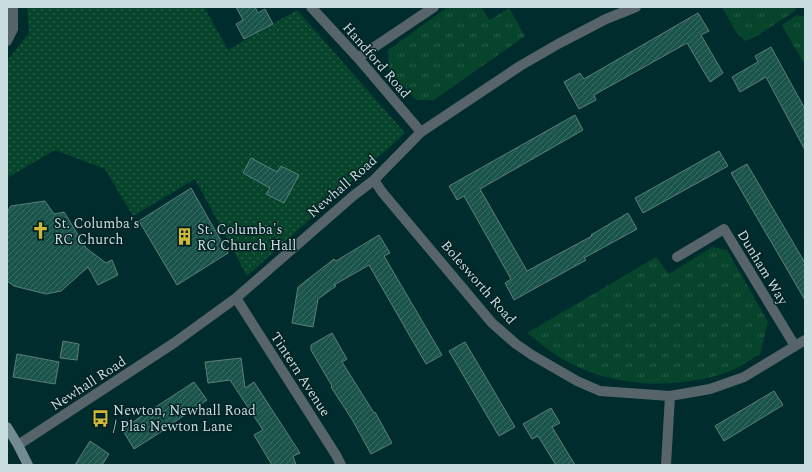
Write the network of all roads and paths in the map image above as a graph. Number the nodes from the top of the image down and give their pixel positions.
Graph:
1 (13, 7) edge
2 (311, 7) edge
3 (434, 7) edge
4 (636, 7) edge
5 (7, 41) edge
6 (358, 58) junction
7 (421, 132) junction
8 (374, 180) junction
9 (677, 257) dead end
10 (236, 298) junction
11 (805, 340) edge
12 (794, 346) junction
13 (670, 396) junction
14 (7, 427) edge
15 (18, 445) junction
16 (28, 465) edge
17 (341, 465) edge
18 (666, 465) edge

1 - 5 street
2 - 6 street, Handford Road
3 - 6 street
4 - 7 street, Newhall Road
6 - 7 street, Handford Road
7 - 8 street, Newhall Road
8 - 10 street, Newhall Road
8 - 13 street, Bolesworth Road
9 - 12 street, Dunham Way
10 - 15 street, Newhall Road
10 - 17 street, Tintern Avenue
11 - 12 street, Bolesworth Road
12 - 13 street, Bolesworth Road
13 - 18 street
14 - 15 street
15 - 16 street

